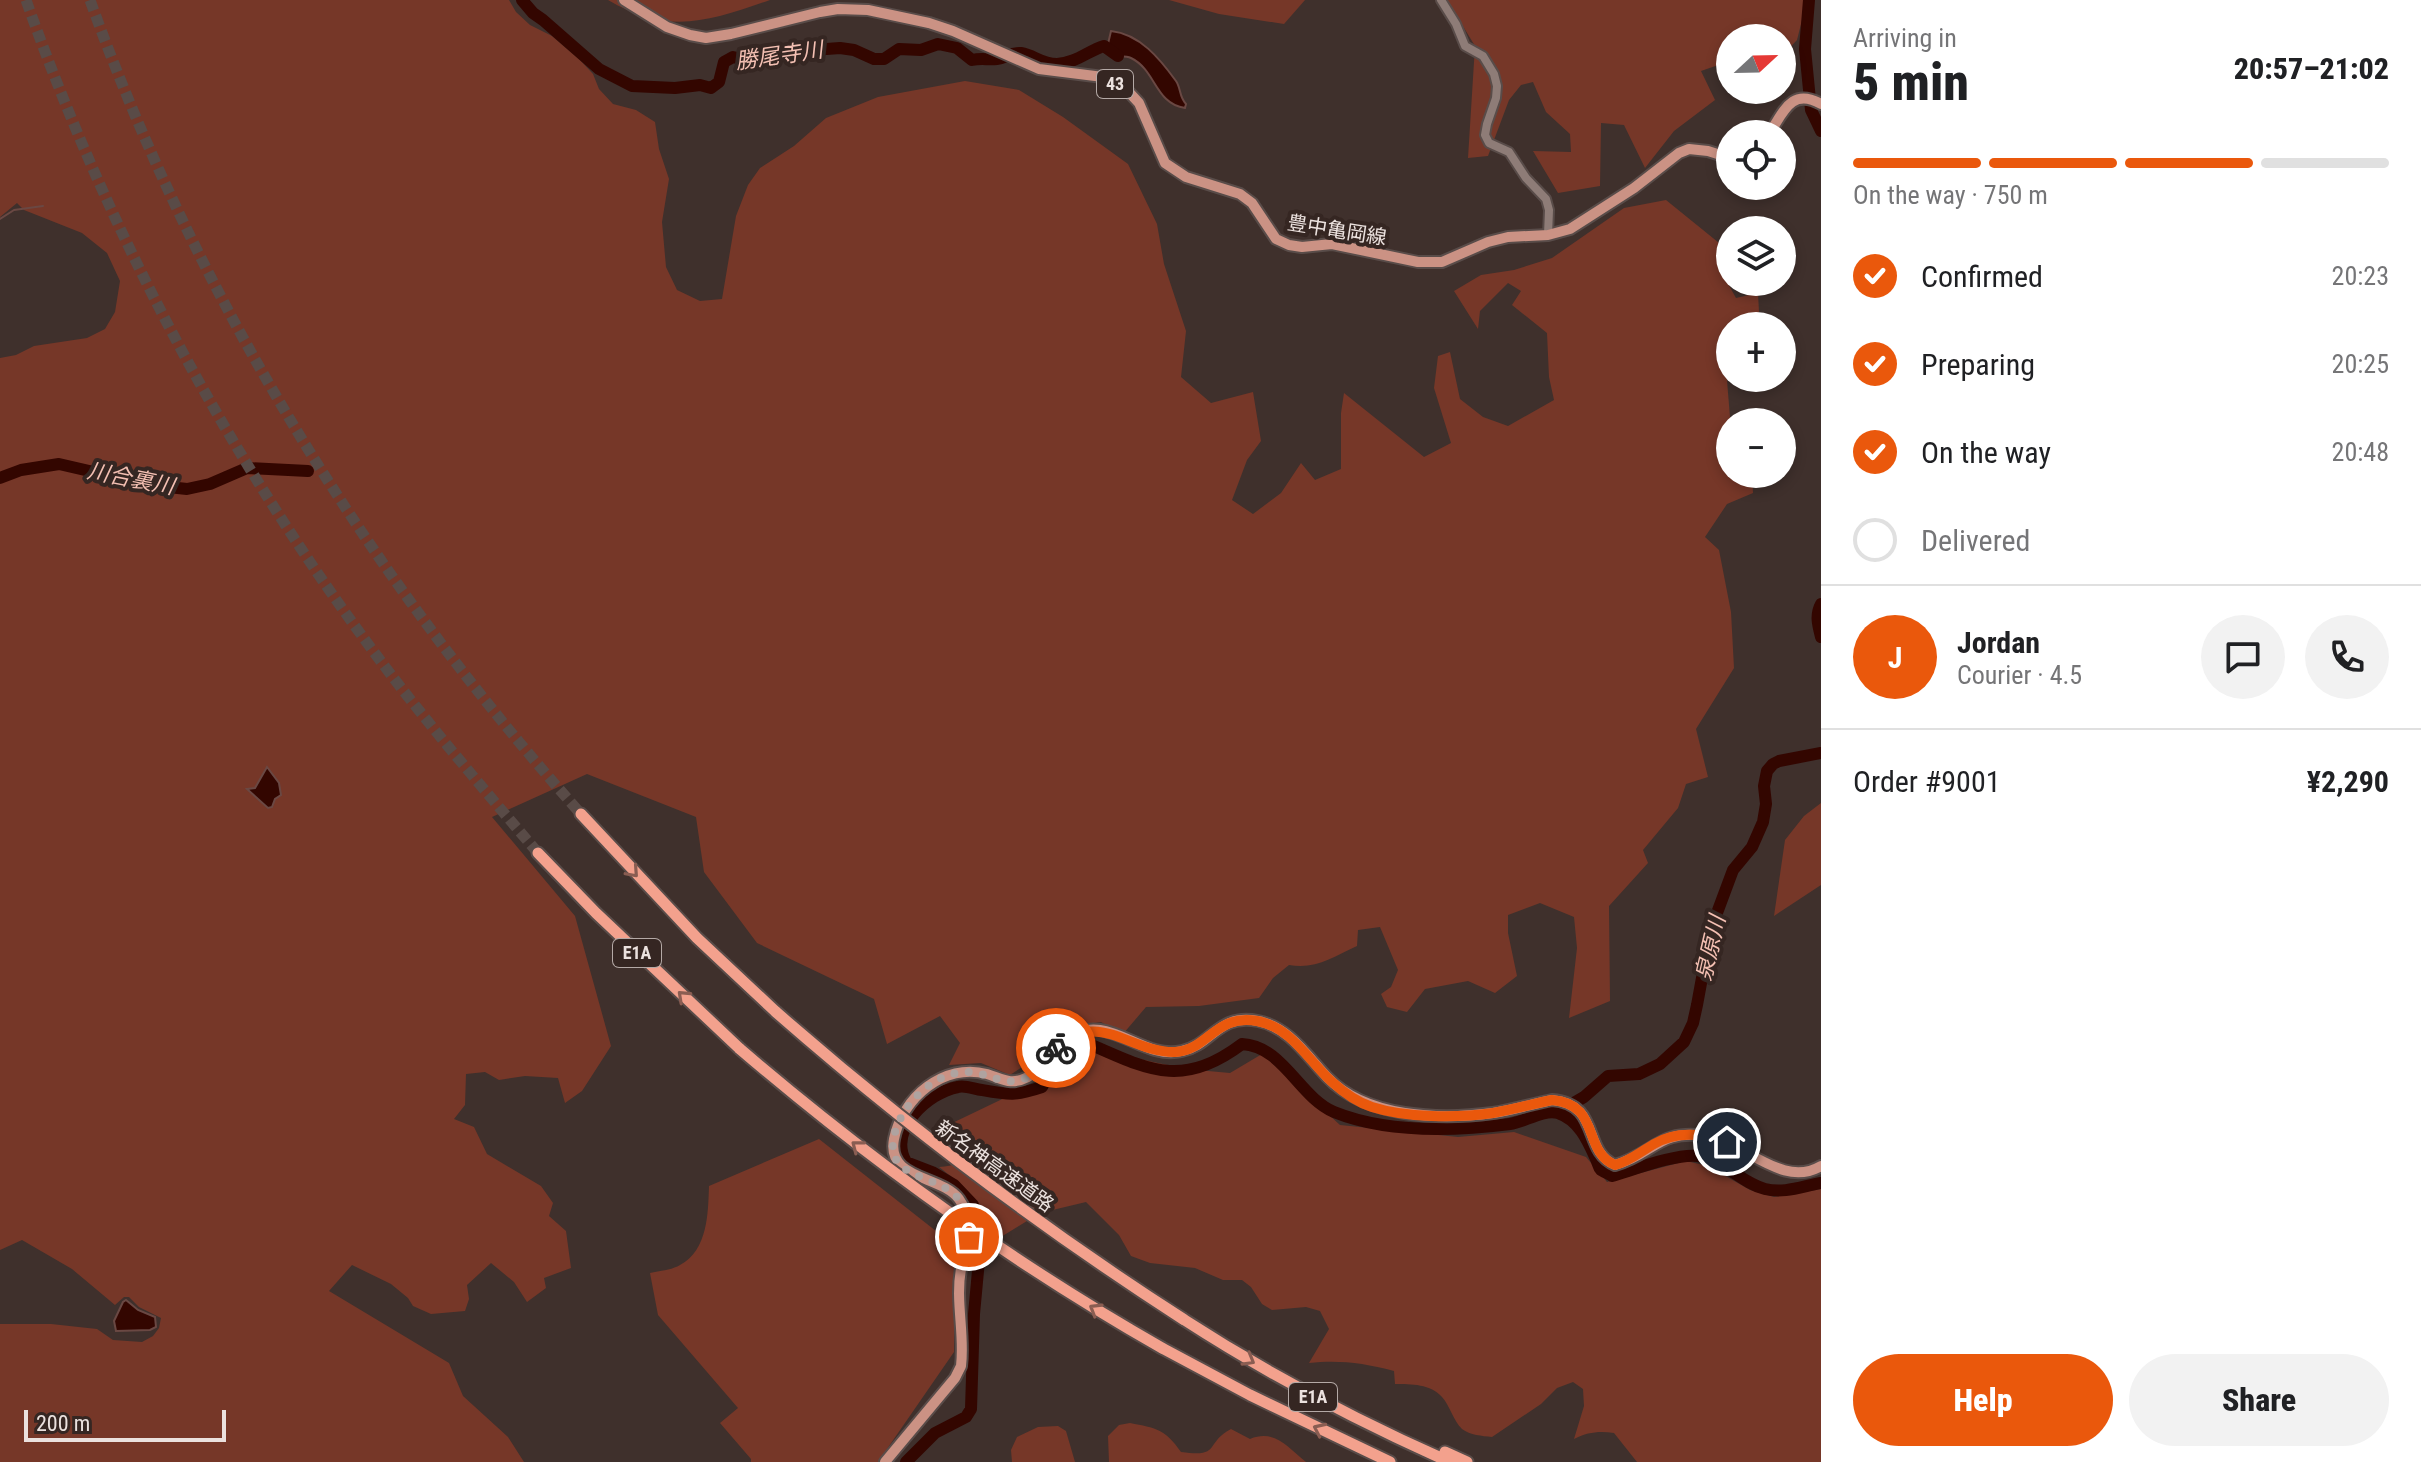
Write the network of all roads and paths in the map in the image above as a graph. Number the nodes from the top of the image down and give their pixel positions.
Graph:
1 (624, 0) edge
2 (1441, 0) edge
3 (1821, 104) edge
4 (1779, 120) edge
5 (1716, 154) edge
6 (1548, 235) junction
7 (581, 814) tunnel mouth
8 (538, 853) tunnel mouth
9 (1821, 1166) edge
10 (1319, 1400) junction
11 (885, 1462) edge
12 (1390, 1462) edge
13 (1450, 1462) edge
14 (1467, 1462) edge

1 - 6 main road, 豊中亀岡線 / 43
2 - 6 street
3 - 4 main road
5 - 6 main road, 豊中亀岡線 / 43
7 -> 10 highway, 新名神高速道路 / E1A, bridge
12 -> 8 highway, E1A, bridge
9 - 11 main road
10 - 13 highway, 新名神高速道路 / E1A
10 - 14 highway

